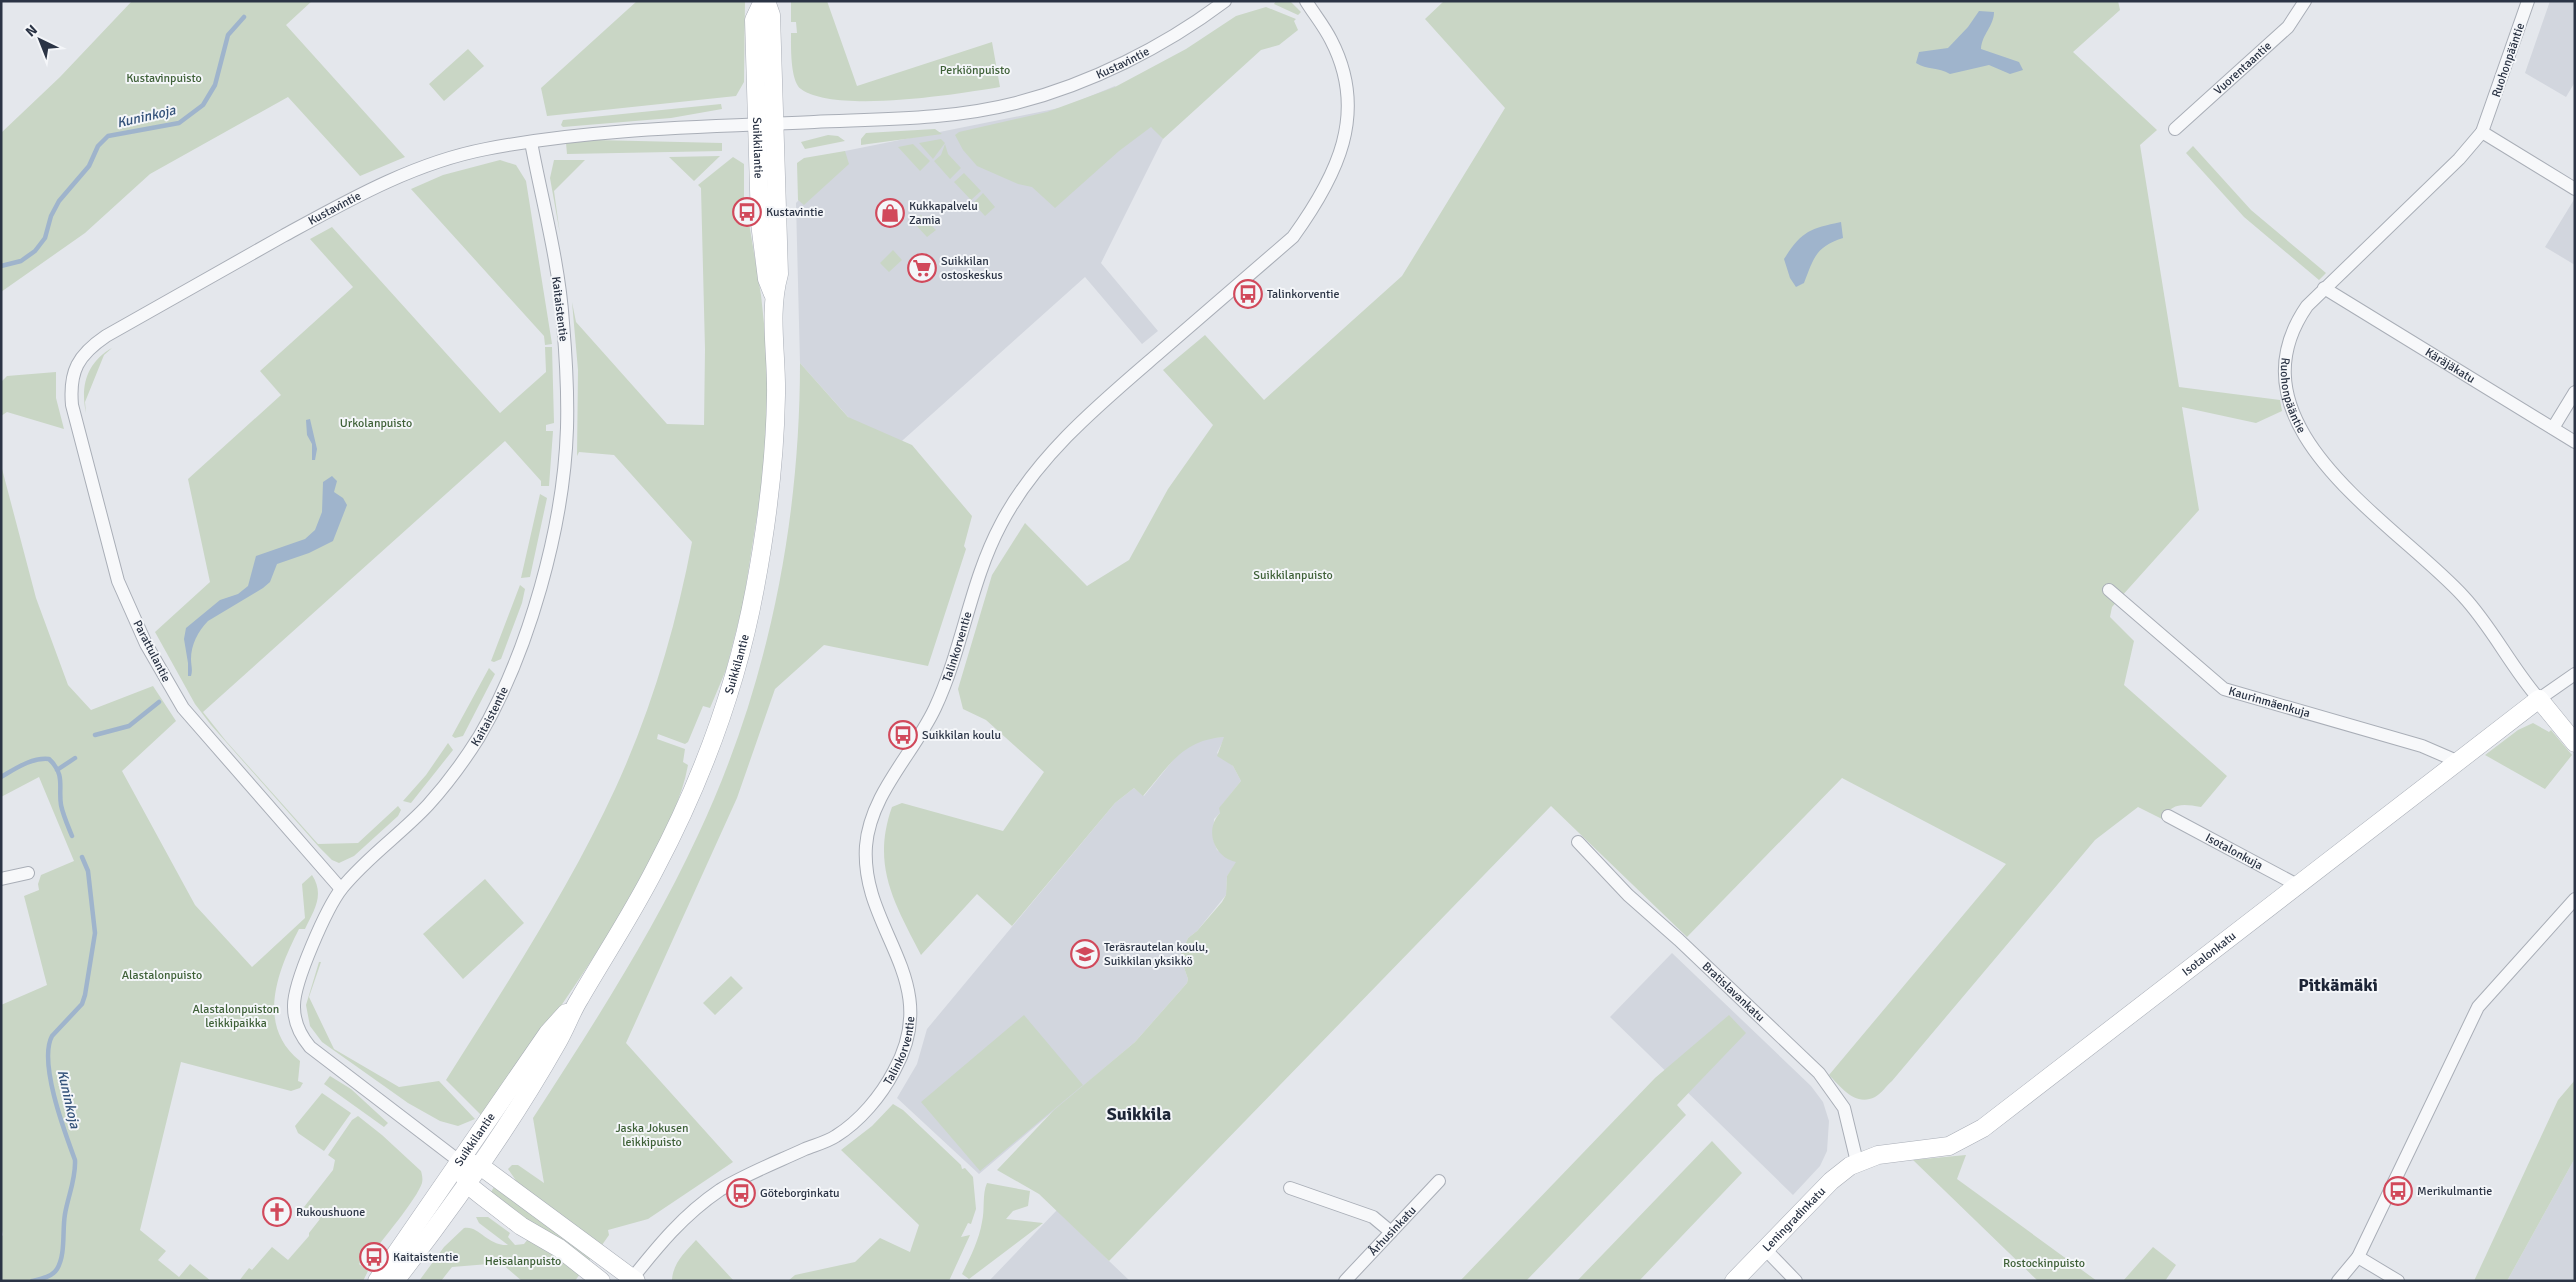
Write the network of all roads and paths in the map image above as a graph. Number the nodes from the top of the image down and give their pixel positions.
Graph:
1 (764, 1) edge
2 (1225, 1) edge
3 (1306, 1) edge
4 (2305, 1) edge
5 (2528, 1) edge
6 (766, 124) junction
7 (2175, 129) dead end
8 (2482, 132) junction
9 (531, 142) junction
10 (2575, 189) edge
11 (2324, 288) junction
12 (78, 361) joint
13 (2575, 392) edge
14 (2553, 428) junction
15 (2575, 442) edge
16 (2108, 590) dead end
17 (2575, 674) edge
18 (2540, 699) junction
19 (2575, 742) edge
20 (2459, 762) junction
21 (2168, 816) dead end
22 (1578, 842) dead end
23 (28, 873) dead end
24 (1, 879) edge
25 (2299, 886) junction
26 (341, 889) junction
27 (2575, 899) edge
28 (578, 1000) junction
29 (459, 1161) junction
30 (1857, 1162) junction
31 (480, 1165) junction
32 (1439, 1181) dead end
33 (467, 1184) junction
34 (1290, 1188) dead end
35 (1392, 1232) junction
36 (1765, 1249) junction
37 (2358, 1257) junction
38 (633, 1280) edge
39 (377, 1281) edge
40 (396, 1281) edge
41 (601, 1281) edge
42 (1345, 1281) edge
43 (1734, 1281) edge
44 (1796, 1281) edge
45 (2338, 1281) edge
46 (2398, 1281) edge

1 - 6 main road, Suikkilantie
2 - 6 street, Kustavintie
3 - 38 street, Talinkorventie
4 - 7 street, Vuorentaantie
5 - 8 street, Ruohonpääntie
6 - 9 street, Kustavintie
6 - 28 main road, Suikkilantie
8 - 10 street
8 - 11 street, Ruohonpääntie
9 - 12 street, Kustavintie
9 - 26 street, Kaitaistentie
11 - 14 street, Käräjäkatu
11 - 18 street, Ruohonpääntie
12 - 26 street, Parattulantie
13 - 14 street
14 - 15 street, Käräjäkatu
16 - 20 street, Kaurinmäenkuja
17 - 18 street
18 - 19 main road, Ruohonpääntie
18 - 20 main road, Isotalonkatu
20 - 25 main road, Isotalonkatu
21 - 25 street, Isotalonkuja
22 - 30 street, Bratislavankatu
23 - 24 street
25 - 30 main road, Isotalonkatu
26 - 29 street, Kaitaistentie
27 - 37 street
28 - 29 main road, Suikkilantie
28 - 31 main road, Suikkilantie
29 - 31 main road
29 - 33 main road
29 - 39 main road, Suikkilantie
30 - 36 main road, Leningradinkatu
31 - 33 main road, Suikkilantie
31 - 38 main road
32 - 35 street, Århusinkatu
33 - 40 main road, Suikkilantie
33 - 41 main road
34 - 35 street
35 - 42 street, Århusinkatu
36 - 43 main road, Leningradinkatu
36 - 44 street
37 - 45 street
37 - 46 street

